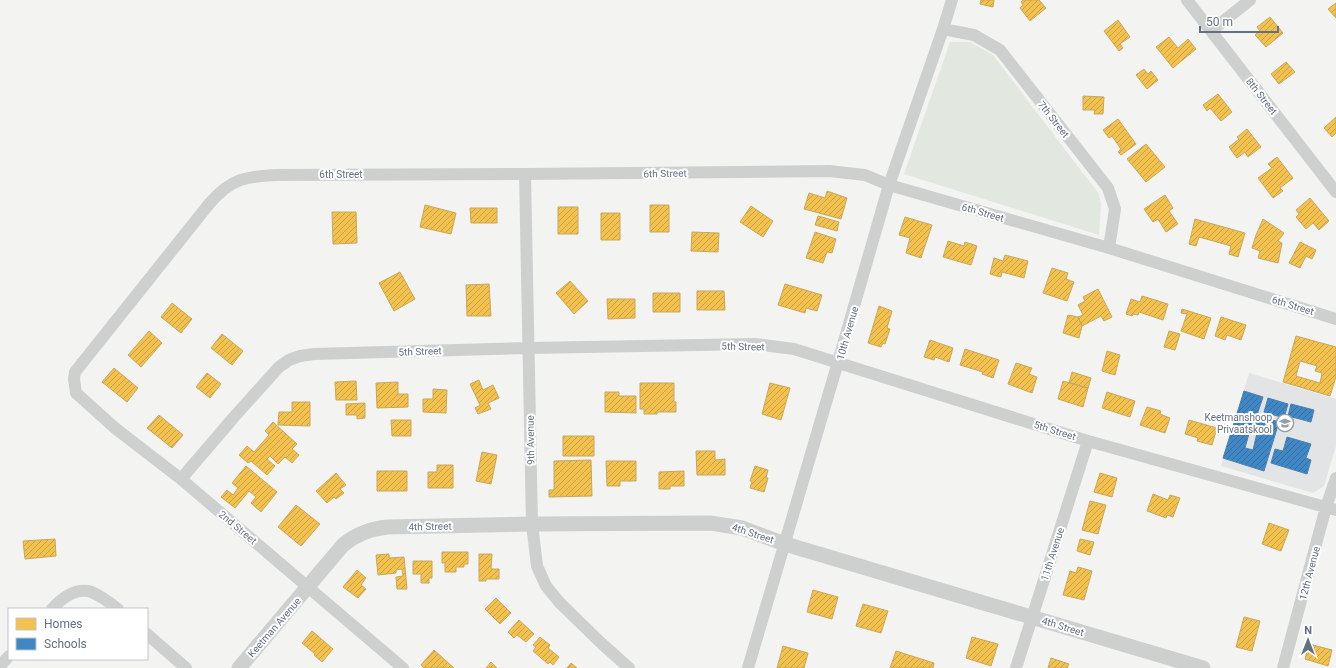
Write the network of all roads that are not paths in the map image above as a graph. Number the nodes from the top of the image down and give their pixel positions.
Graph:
1 (952, 0) edge
2 (1187, 0) edge
3 (1250, 0) edge
4 (943, 29) junction
5 (1211, 31) junction
6 (525, 174) junction
7 (889, 185) junction
8 (1336, 192) edge
9 (1109, 248) junction
10 (1336, 319) edge
11 (529, 348) junction
12 (838, 362) junction
13 (74, 385) joint
14 (1088, 441) junction
15 (1336, 478) edge
16 (181, 479) junction
17 (1331, 509) edge
18 (532, 524) junction
19 (785, 544) junction
20 (309, 587) junction
21 (53, 608) edge
22 (117, 608) edge
23 (1032, 617) junction
24 (148, 635) edge
25 (8, 657) edge
26 (0, 666) edge
27 (186, 668) edge
28 (239, 668) edge
29 (403, 668) edge
30 (630, 668) edge
31 (748, 668) edge
32 (1016, 668) edge
33 (1203, 668) edge
34 (1283, 668) edge

1 - 4 street, 10th Avenue
2 - 5 street, 8th Street
3 - 5 street
4 - 7 street, 10th Avenue
4 - 9 street, 7th Street
5 - 8 street, 8th Street
6 - 7 street, 6th Street
6 - 11 street, 9th Avenue
6 - 13 street, 6th Street
7 - 9 street, 6th Street
7 - 12 street, 10th Avenue
9 - 10 street, 6th Street
11 - 12 street, 5th Street
11 - 16 street, 5th Street
11 - 18 street, 9th Avenue
12 - 14 street, 5th Street
12 - 19 street, 10th Avenue
13 - 16 street, 2nd Street
14 - 17 street, 5th Street
14 - 23 street, 11th Avenue
15 - 17 street, 12th Avenue
16 - 20 street, 2nd Street
17 - 34 street, 12th Avenue
18 - 19 street, 4th Street
18 - 20 street, 4th Street
18 - 30 street, 9th Avenue
19 - 23 street, 4th Street
19 - 31 street, 10th Avenue
20 - 28 street, Keetman Avenue
20 - 29 street, 2nd Street
21 - 22 street
23 - 32 street, 11th Avenue
23 - 33 street, 4th Street
24 - 27 street
25 - 26 street

